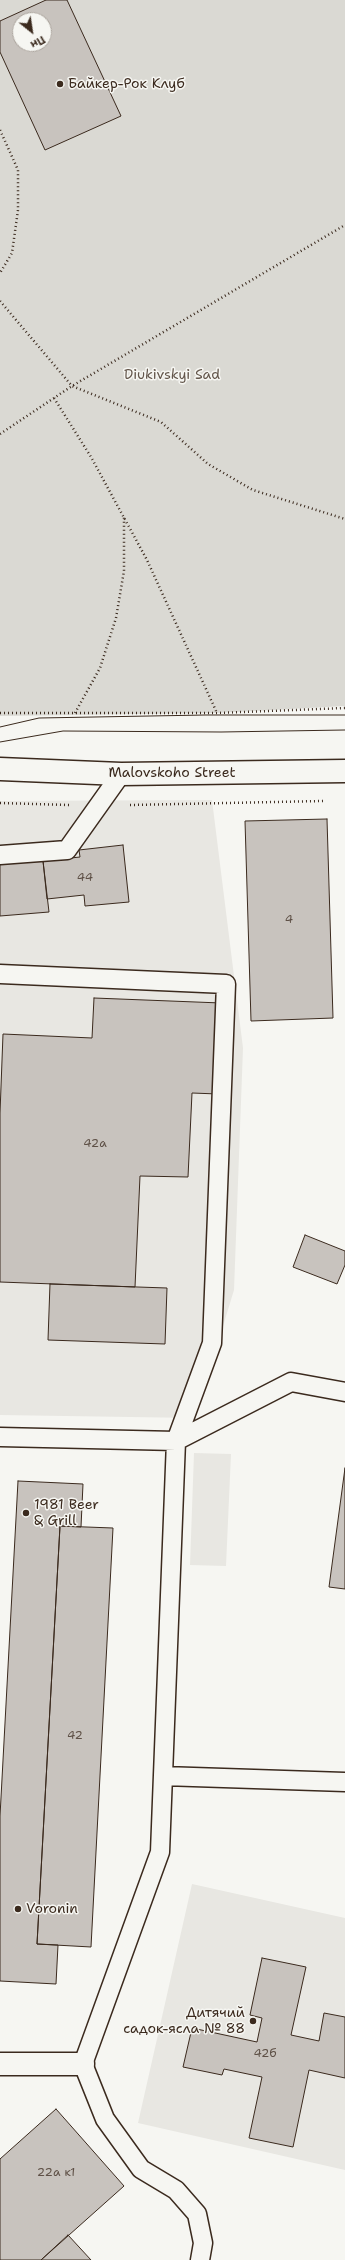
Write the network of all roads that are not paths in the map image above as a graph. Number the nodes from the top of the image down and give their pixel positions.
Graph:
1 (0, 769) edge
2 (345, 771) edge
3 (121, 774) junction
4 (0, 856) edge
5 (0, 974) edge
6 (345, 1392) edge
7 (0, 1437) edge
8 (176, 1441) junction
9 (163, 1776) junction
10 (345, 1782) edge
11 (0, 2064) edge
12 (83, 2064) junction
13 (200, 2260) edge

1 - 3 street, Malovskoho Street
2 - 3 street, Malovskoho Street
3 - 4 lane
5 - 8 lane
6 - 8 lane
7 - 8 lane
8 - 9 lane
9 - 10 lane
9 - 12 lane
11 - 12 street
12 - 13 lane

